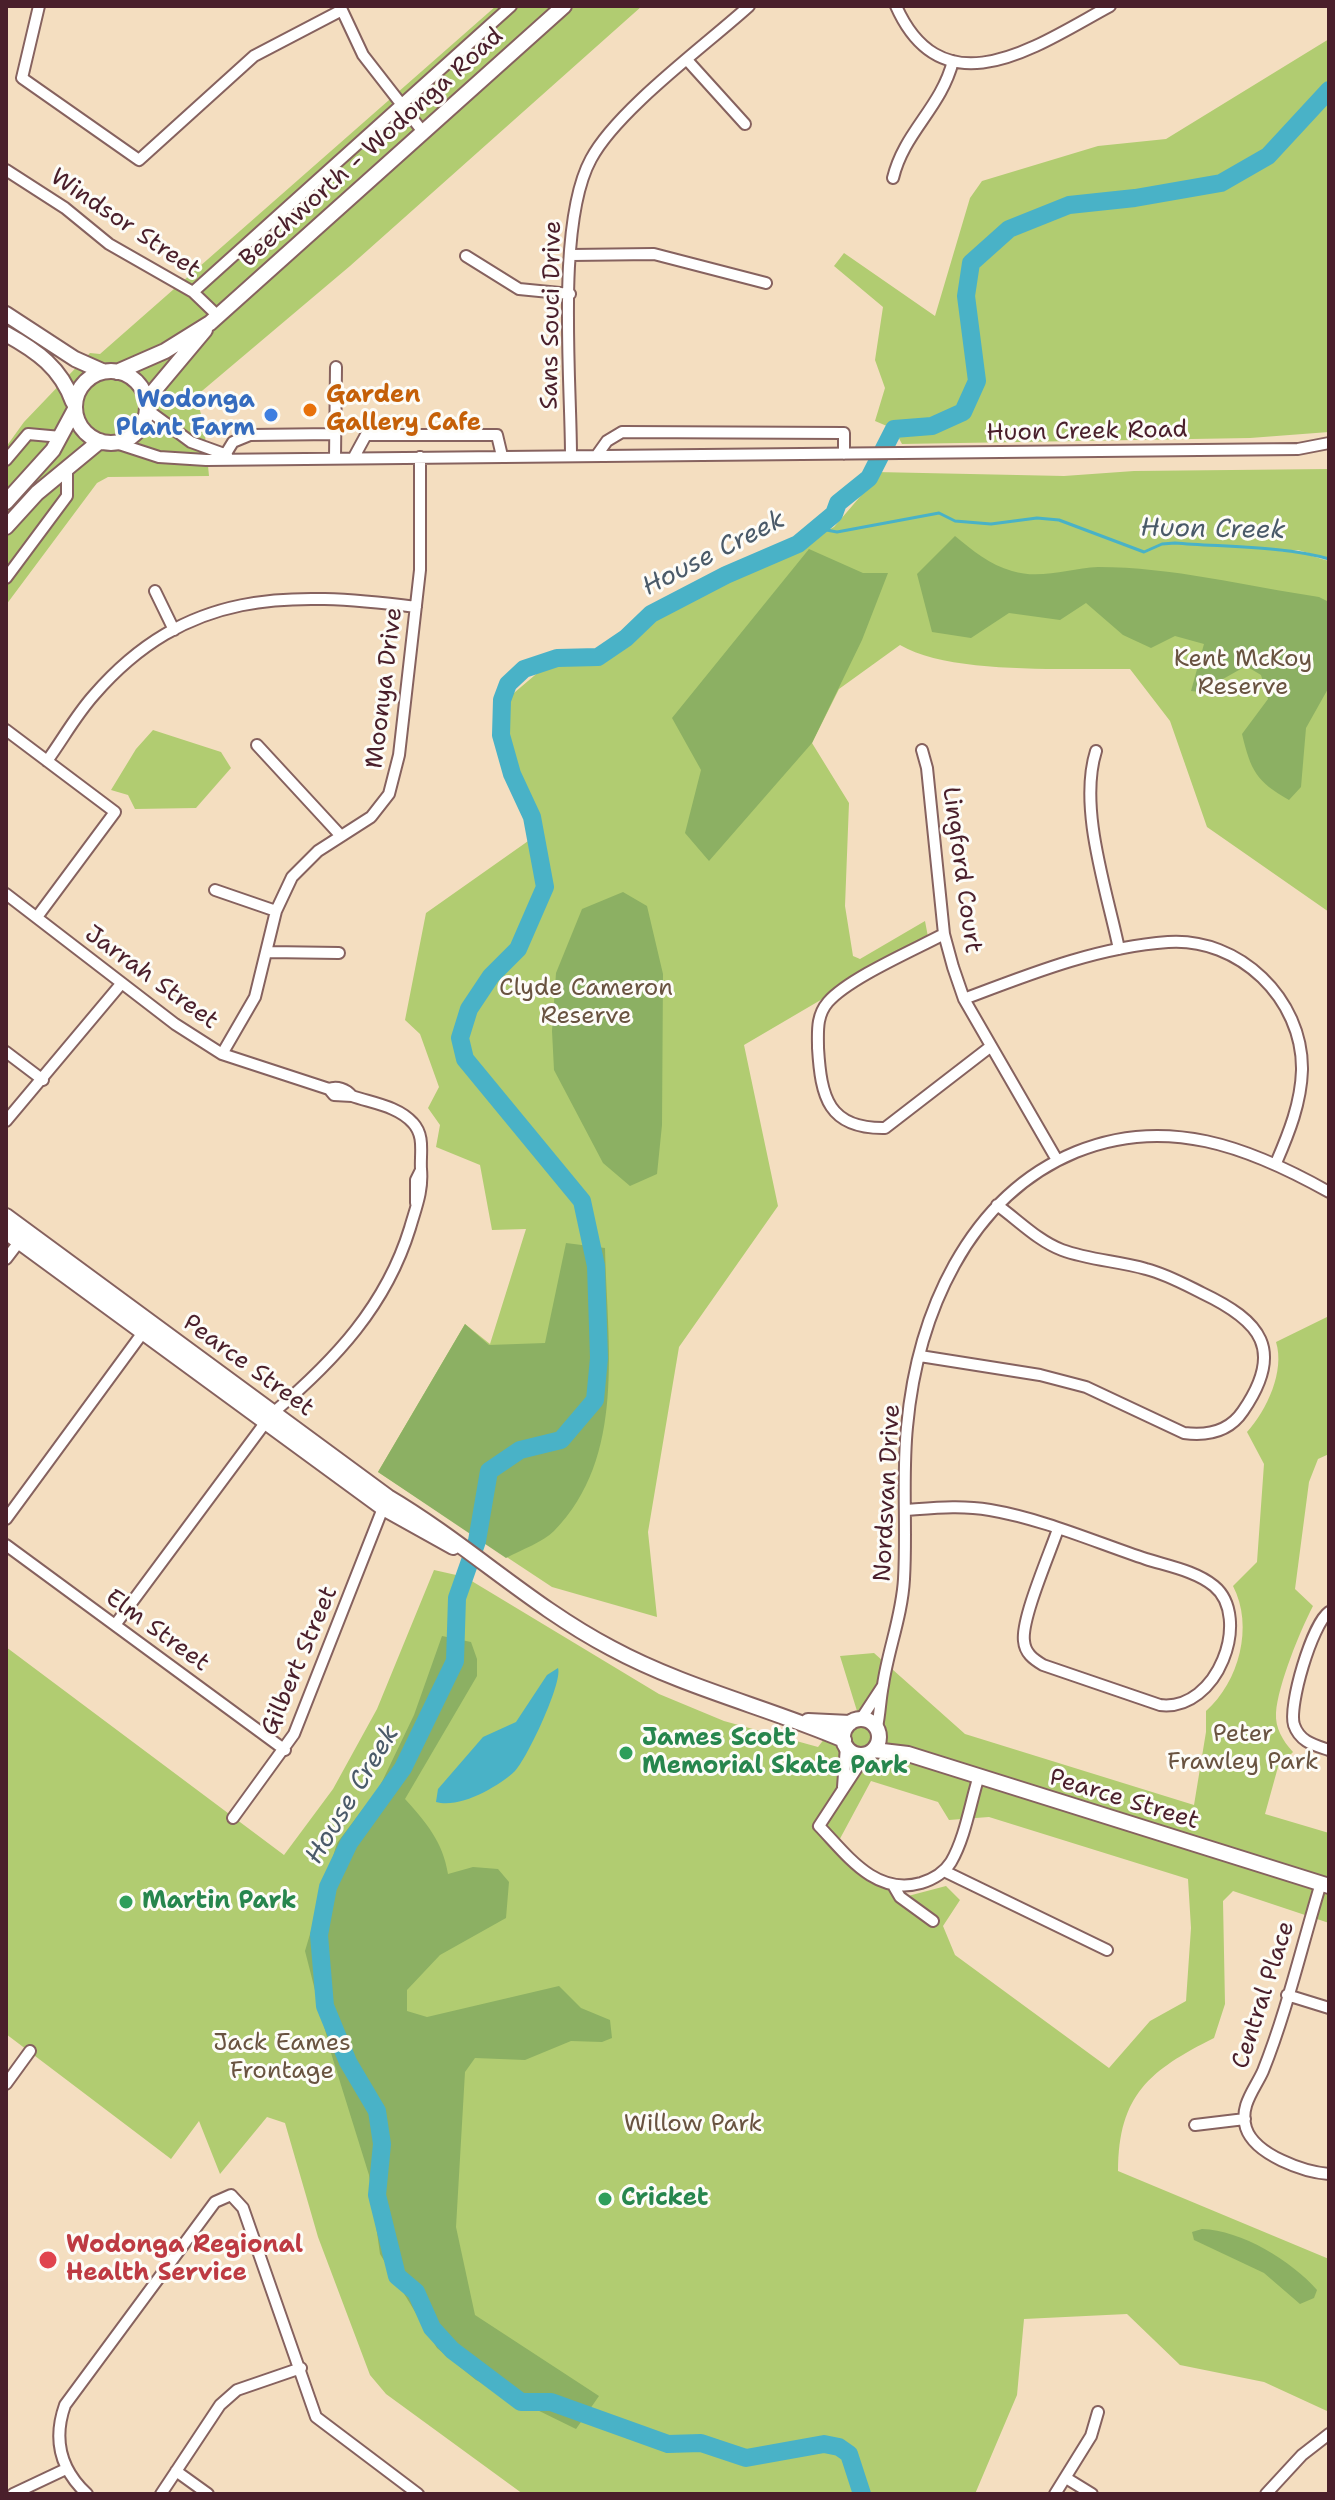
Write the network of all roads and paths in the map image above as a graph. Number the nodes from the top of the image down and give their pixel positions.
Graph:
1 (39, 6) edge
2 (492, 6) edge
3 (511, 6) edge
4 (564, 6) edge
5 (749, 6) edge
6 (896, 6) edge
7 (1110, 6) edge
8 (341, 8) edge
9 (500, 15) junction
10 (688, 61) junction
11 (953, 61) junction
12 (399, 105) junction
13 (745, 124) dead end
14 (423, 132) junction
15 (6, 170) edge
16 (893, 178) dead end
17 (571, 255) junction
18 (466, 256) dead end
19 (766, 283) dead end
20 (193, 292) junction
21 (570, 294) junction
22 (6, 314) edge
23 (214, 320) junction
24 (6, 334) edge
25 (336, 367) dead end
26 (110, 372) junction
27 (149, 404) junction
28 (74, 406) junction
29 (335, 434) junction
30 (61, 437) junction
31 (100, 441) junction
32 (116, 443) junction
33 (1329, 443) edge
34 (844, 454) junction
35 (225, 455) junction
36 (597, 455) junction
37 (502, 456) junction
38 (571, 456) junction
39 (354, 457) junction
40 (420, 457) junction
41 (248, 458) junction
42 (335, 458) junction
43 (6, 460) edge
44 (67, 467) junction
45 (6, 502) edge
46 (6, 527) edge
47 (6, 578) edge
48 (155, 591) dead end
49 (416, 607) junction
50 (174, 630) junction
51 (6, 730) edge
52 (257, 745) dead end
53 (922, 750) dead end
54 (1096, 751) dead end
55 (47, 761) junction
56 (341, 836) junction
57 (215, 890) dead end
58 (6, 894) edge
59 (276, 911) junction
60 (37, 917) junction
61 (944, 934) junction
62 (1119, 949) junction
63 (269, 952) junction
64 (339, 953) dead end
65 (121, 984) junction
66 (964, 999) junction
67 (990, 1047) junction
68 (6, 1052) edge
69 (222, 1054) junction
70 (43, 1080) junction
71 (6, 1121) edge
72 (1057, 1160) junction
73 (1276, 1163) junction
74 (1329, 1192) edge
75 (997, 1205) junction
76 (6, 1216) edge
77 (6, 1232) edge
78 (23, 1237) junction
79 (6, 1259) edge
80 (144, 1331) junction
81 (920, 1356) junction
82 (270, 1417) junction
83 (386, 1503) junction
84 (905, 1510) junction
85 (6, 1519) edge
86 (1058, 1529) junction
87 (6, 1545) edge
88 (1329, 1612) edge
89 (115, 1625) junction
90 (883, 1685) junction
91 (799, 1721) junction
92 (856, 1721) junction
93 (878, 1730) junction
94 (845, 1743) junction
95 (285, 1750) junction
96 (1329, 1750) edge
97 (870, 1752) junction
98 (908, 1754) junction
99 (978, 1779) junction
100 (843, 1789) junction
101 (233, 1818) dead end
102 (944, 1871) junction
103 (1325, 1884) edge
104 (893, 1885) junction
105 (933, 1921) dead end
106 (1107, 1950) dead end
107 (1287, 1995) junction
108 (1329, 2008) edge
109 (30, 2051) dead end
110 (6, 2084) edge
111 (1245, 2119) junction
112 (1195, 2125) dead end
113 (1329, 2174) edge
114 (301, 2368) junction
115 (1098, 2412) dead end
116 (1329, 2434) edge
117 (66, 2469) junction
118 (176, 2471) junction
119 (1066, 2478) junction
120 (13, 2494) edge
121 (87, 2494) edge
122 (161, 2494) edge
123 (208, 2494) edge
124 (418, 2494) edge
125 (1055, 2494) edge
126 (1092, 2494) edge
127 (1266, 2494) edge

1 - 8 street
2 - 9 street
3 - 9 street, Beechworth - Wodonga Road
4 - 14 main road, Beechworth - Wodonga Road
5 - 10 street, Sans Souci Drive
6 - 11 street
7 - 11 street
8 - 12 street
9 - 12 street, Beechworth - Wodonga Road
10 - 13 street
10 - 17 street, Sans Souci Drive
11 - 16 street
12 - 14 street
12 - 20 street, Beechworth - Wodonga Road
14 - 23 main road, Beechworth - Wodonga Road
15 - 20 street, Windsor Street
17 - 19 street
17 - 21 street, Sans Souci Drive
18 - 21 street
20 - 23 street, Windsor Street
21 - 38 street, Sans Souci Drive
22 - 26 main road
23 - 26 main road, Beechworth - Wodonga Road
23 - 27 main road, Beechworth - Wodonga Road
24 - 28 main road
25 - 29 street
26 - 27 main road
26 - 28 main road
27 - 32 main road
27 - 35 street, Huon Creek Road
28 - 30 main road
28 - 31 main road
29 - 35 street
29 - 42 street
30 - 43 street
30 - 45 main road
31 - 32 main road
31 - 44 main road
32 - 41 street, Huon Creek Road
33 - 34 street, Huon Creek Road
34 - 36 street, Huon Creek Road
34 - 36 street
35 - 41 street, Huon Creek Road
36 - 38 street, Huon Creek Road
37 - 38 street, Huon Creek Road
37 - 39 street
37 - 40 street, Huon Creek Road
39 - 40 street, Huon Creek Road
39 - 42 street, Huon Creek Road
40 - 49 street, Moonya Drive
41 - 42 street, Huon Creek Road
44 - 46 main road
44 - 47 street
48 - 50 street
49 - 50 street
49 - 56 street, Moonya Drive
50 - 55 street
51 - 55 street
52 - 56 street
53 - 61 street, Lingford Court
54 - 62 street
55 - 60 street
56 - 59 street, Moonya Drive
57 - 59 street
58 - 60 street, Jarrah Street
59 - 63 street, Moonya Drive
60 - 65 street, Jarrah Street
61 - 66 street, Lingford Court
61 - 67 street
62 - 66 street
62 - 73 street
63 - 64 street
63 - 69 street, Moonya Drive
65 - 69 street, Jarrah Street
65 - 70 street
66 - 67 street, Lingford Court
67 - 72 street, Lingford Court
68 - 70 street
69 - 82 street, Jarrah Street
70 - 71 street
72 - 73 street, Nordsvan Drive
72 - 75 street, Nordsvan Drive
73 - 74 street, Nordsvan Drive
75 - 81 street, Nordsvan Drive
75 - 81 street
76 - 78 main road, Pearce Street
77 - 78 main road, Pearce Street
78 - 79 street
78 - 80 main road, Pearce Street
78 - 82 main road, Pearce Street
80 - 82 main road, Pearce Street
80 - 85 street
81 - 84 street, Nordsvan Drive
82 - 83 main road, Pearce Street
82 - 89 street, Jarrah Street
83 - 91 main road, Pearce Street
83 - 95 street, Gilbert Street
84 - 86 street
84 - 90 street, Nordsvan Drive
86 - 86 street
87 - 89 street, Elm Street
88 - 96 street
89 - 95 street, Elm Street
90 - 92 street, Nordsvan Drive
90 - 93 street, Nordsvan Drive
91 - 92 main road, Pearce Street
91 - 94 main road, Pearce Street
92 - 93 main road, Pearce Street
92 - 94 main road
93 - 97 main road
93 - 98 main road, Pearce Street
94 - 97 main road, Pearce Street
94 - 100 street
95 - 101 street, Gilbert Street
97 - 98 main road, Pearce Street
97 - 100 street
98 - 99 main road, Pearce Street
99 - 102 street
99 - 103 main road, Pearce Street
100 - 104 street
102 - 104 street
102 - 106 street
103 - 107 street, Central Place
104 - 105 street
107 - 108 street
107 - 111 street, Central Place
109 - 110 street
111 - 112 street
111 - 113 street
114 - 117 street
114 - 118 street
114 - 124 street
115 - 119 street
116 - 127 street
117 - 120 street
117 - 121 street
118 - 122 street
118 - 123 street
119 - 125 street
119 - 126 street

